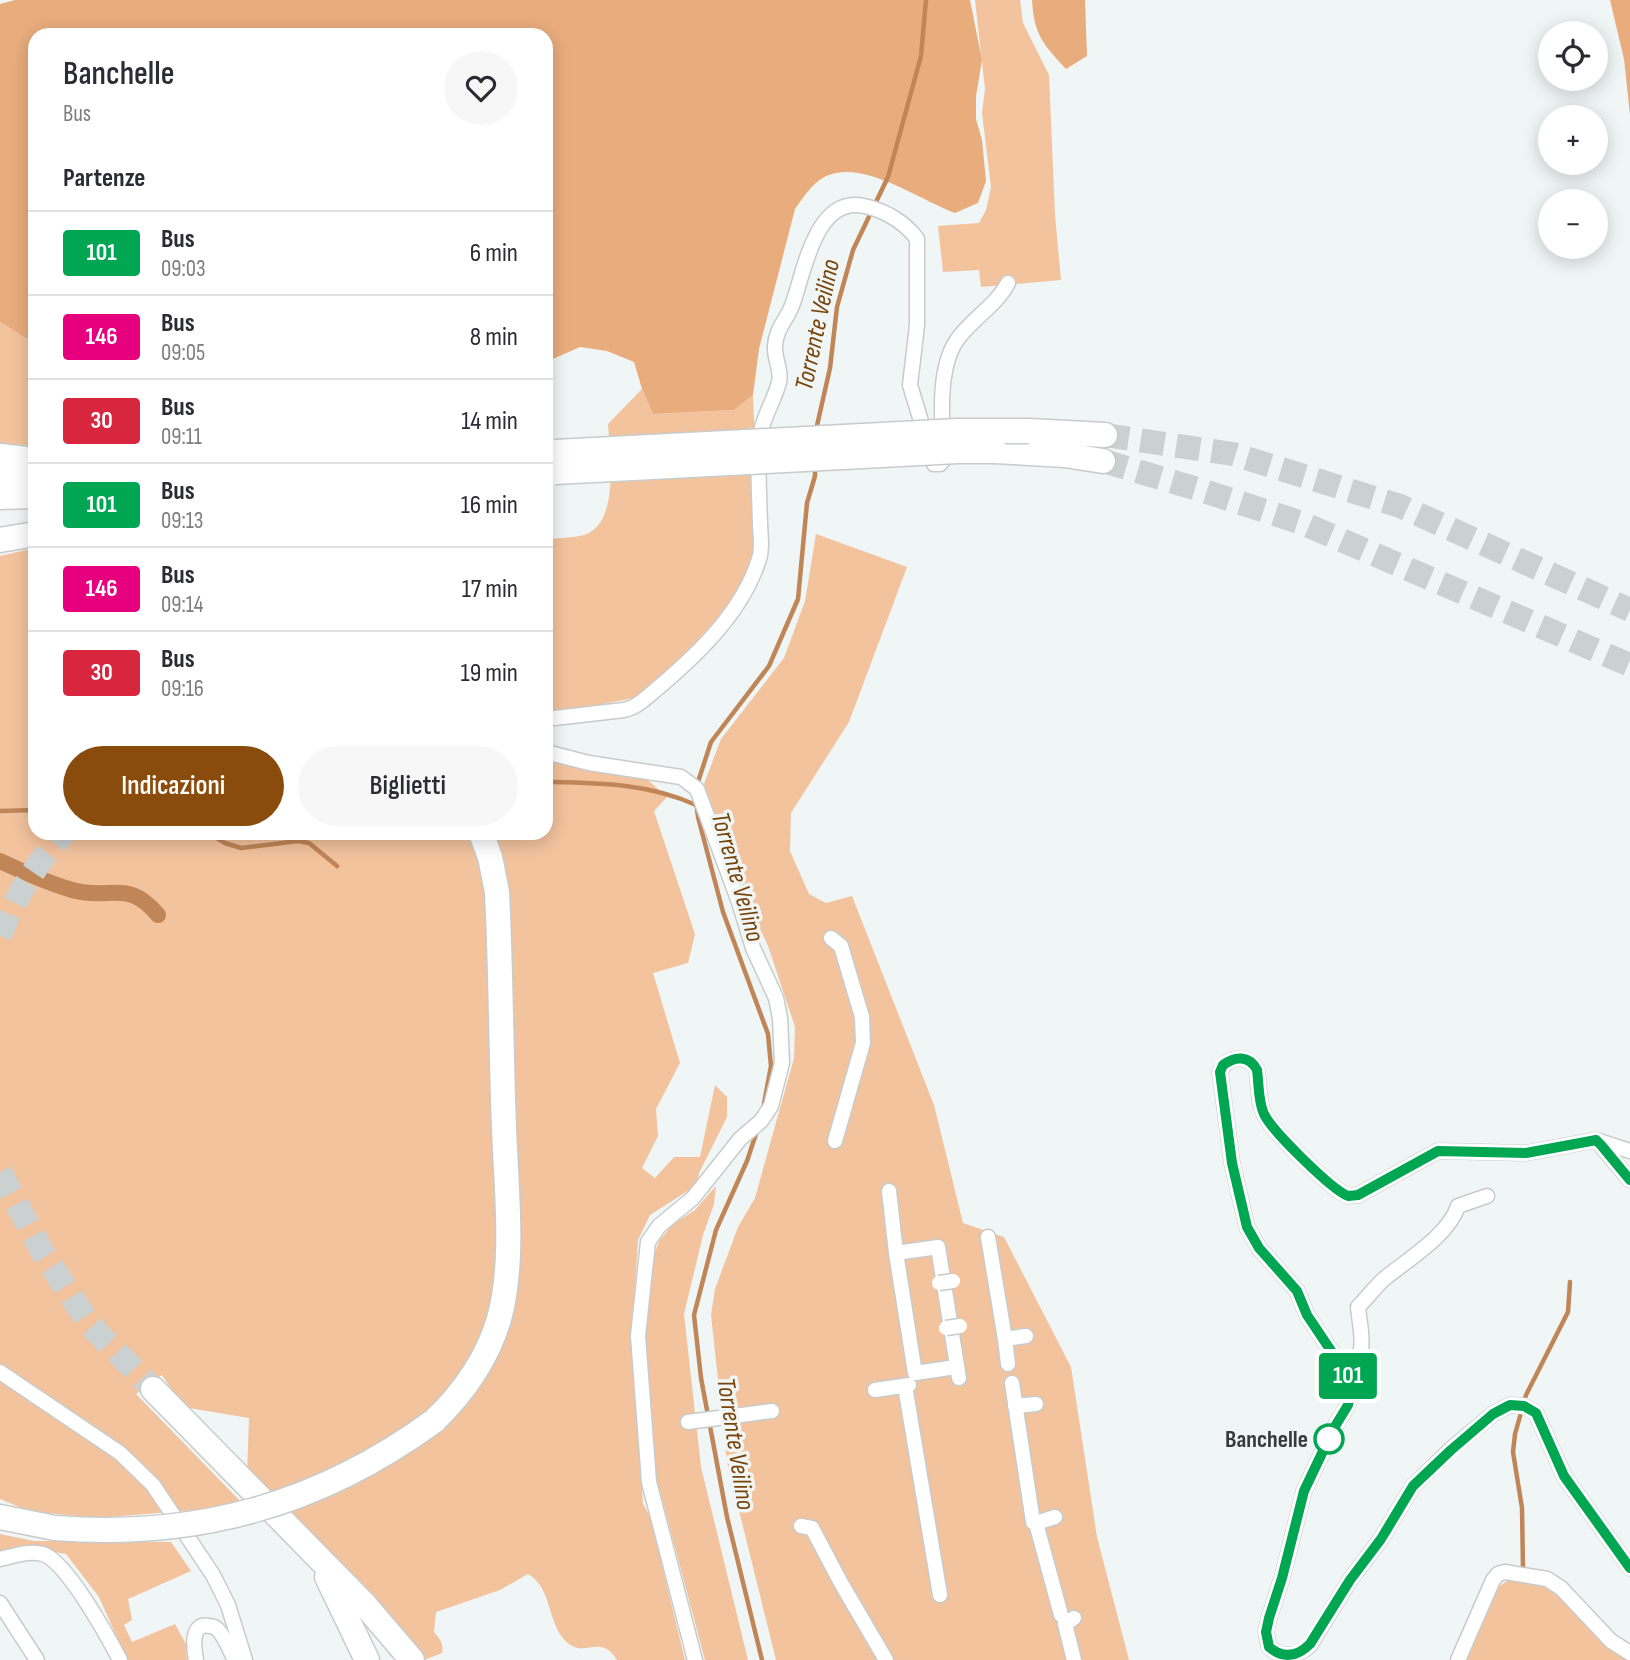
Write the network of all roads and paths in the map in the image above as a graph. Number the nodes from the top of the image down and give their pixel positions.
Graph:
1 (1008, 283) dead end
2 (1105, 435) tunnel mouth
3 (1029, 442) junction
4 (0, 456) edge
5 (28, 459) edge
6 (1103, 461) tunnel mouth
7 (553, 462) edge
8 (0, 478) edge
9 (28, 478) edge
10 (28, 496) edge
11 (0, 497) edge
12 (28, 535) edge
13 (0, 540) edge
14 (553, 718) edge
15 (553, 754) edge
16 (483, 840) edge
17 (831, 938) dead end
18 (1596, 1140) junction
19 (835, 1141) dead end
20 (1630, 1151) edge
21 (1630, 1180) edge
22 (889, 1191) dead end
23 (1487, 1196) dead end
24 (988, 1237) dead end
25 (896, 1253) junction
26 (1026, 1336) dead end
27 (1005, 1339) junction
28 (1008, 1364) dead end
29 (0, 1373) edge
30 (1348, 1376) junction
31 (1012, 1383) dead end
32 (153, 1389) tunnel mouth
33 (875, 1390) dead end
34 (1036, 1404) dead end
35 (1015, 1406) junction
36 (772, 1411) dead end
37 (688, 1422) dead end
38 (0, 1517) edge
39 (1055, 1517) dead end
40 (1036, 1523) junction
41 (801, 1526) dead end
42 (317, 1558) junction
43 (0, 1559) edge
44 (1630, 1568) edge
45 (940, 1595) dead end
46 (0, 1603) edge
47 (1630, 1653) edge
48 (37, 1660) edge
49 (120, 1660) edge
50 (196, 1660) edge
51 (235, 1660) edge
52 (245, 1660) edge
53 (367, 1660) edge
54 (412, 1660) edge
55 (695, 1660) edge
56 (886, 1660) edge
57 (1074, 1660) edge
58 (1458, 1660) edge

1 - 14 street
2 - 3 highway
3 - 6 highway
3 - 7 highway, bridge
4 - 5 highway
8 - 9 highway
10 - 11 highway
12 - 13 highway
15 - 55 street
16 - 38 highway, bridge
17 - 19 street
18 - 20 street
18 - 21 street
18 - 30 street
22 - 25 street
23 - 30 street
24 - 27 street
25 - 25 street
26 - 27 street
27 - 28 street
29 - 52 street
30 - 44 street
31 - 35 street
32 - 42 highway
33 - 45 street
34 - 35 street
35 - 40 street
36 - 37 street
39 - 40 street
40 - 57 street
41 - 56 street
42 - 53 highway
42 - 54 highway
43 - 49 street
46 - 48 street
47 - 58 street
50 - 51 street

